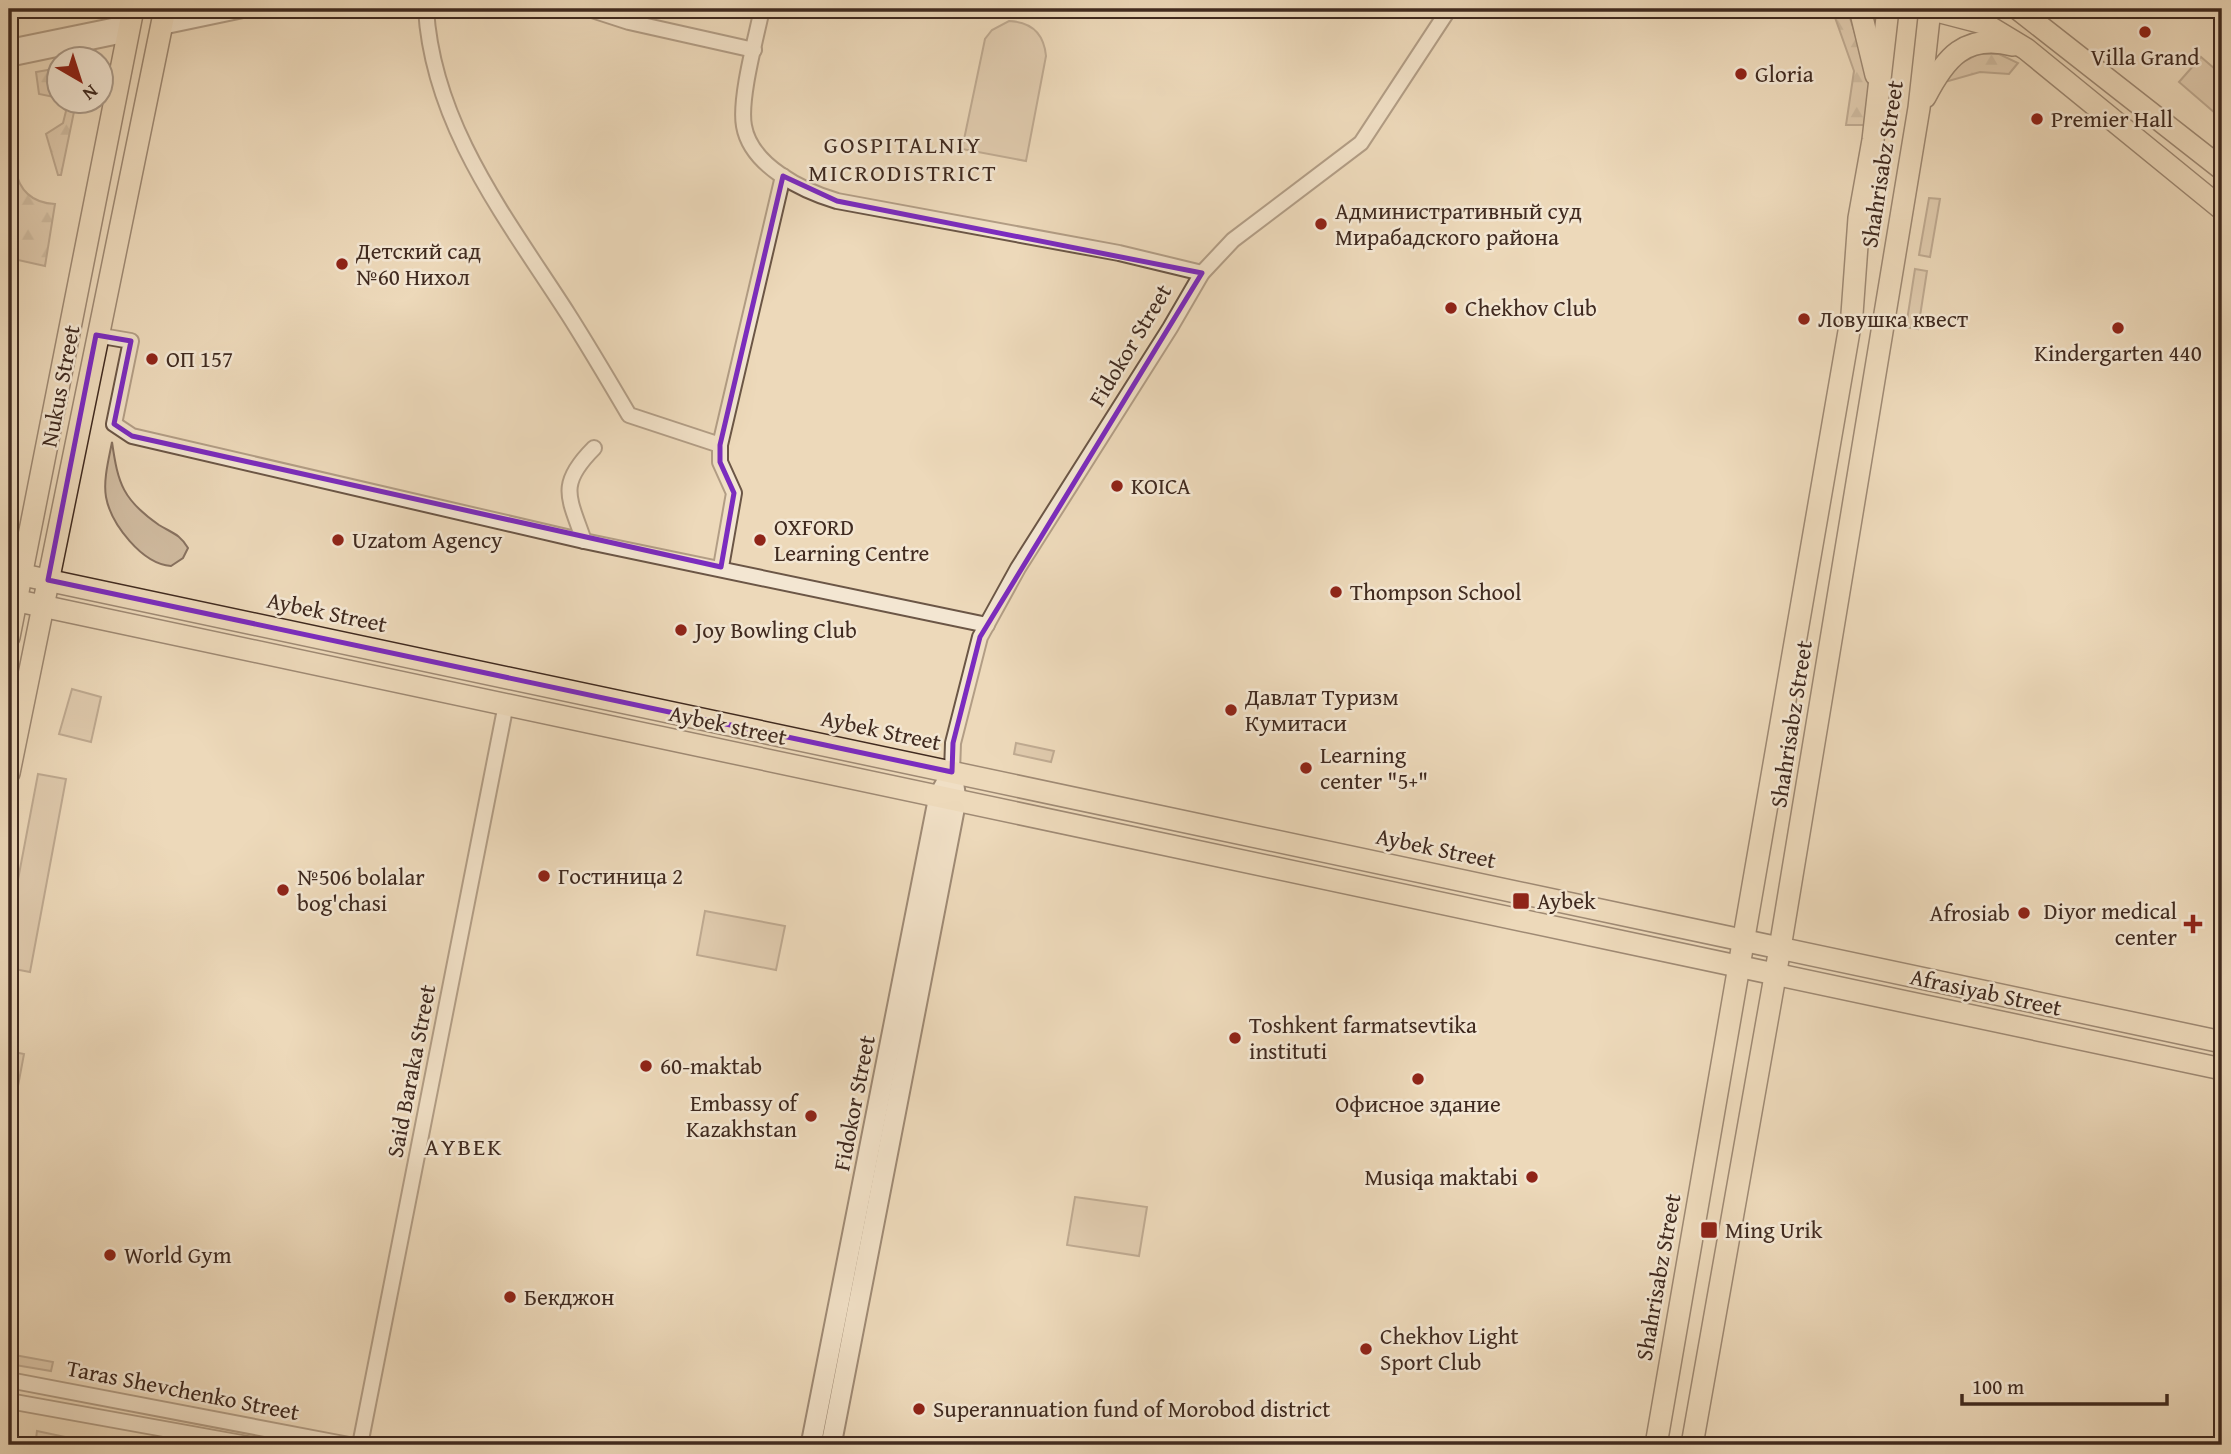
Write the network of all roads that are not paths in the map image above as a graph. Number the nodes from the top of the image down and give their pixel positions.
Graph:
1 (192, 9) edge
2 (248, 9) edge
3 (426, 9) edge
4 (589, 9) edge
5 (762, 9) edge
6 (1449, 9) edge
7 (1860, 9) edge
8 (1888, 9) edge
9 (1930, 9) edge
10 (2018, 9) edge
11 (2029, 9) edge
12 (617, 14) edge
13 (164, 17) edge
14 (131, 22) edge
15 (2047, 30) junction
16 (9, 47) edge
17 (2026, 49) junction
18 (754, 50) junction
19 (9, 59) edge
20 (1878, 82) junction
21 (2117, 86) junction
22 (2098, 107) junction
23 (1919, 108) junction
24 (2221, 168) edge
25 (783, 176) junction
26 (2200, 190) junction
27 (2222, 209) edge
28 (1202, 273) junction
29 (96, 335) junction
30 (720, 445) junction
31 (594, 448) dead end
32 (584, 541) junction
33 (721, 567) junction
34 (15, 573) edge
35 (48, 580) junction
36 (12, 600) edge
37 (42, 606) junction
38 (987, 625) junction
39 (9, 637) edge
40 (506, 705) junction
41 (952, 772) junction
42 (9, 774) edge
43 (948, 798) junction
44 (1743, 940) junction
45 (1780, 948) junction
46 (1738, 966) junction
47 (1776, 974) junction
48 (2222, 1042) edge
49 (2222, 1069) edge
50 (9, 1380) edge
51 (9, 1401) edge
52 (253, 1445) edge
53 (349, 1445) edge
54 (360, 1445) edge
55 (811, 1445) edge
56 (831, 1445) edge
57 (1656, 1445) edge
58 (1692, 1445) edge

1 - 13 street
2 - 13 street
3 - 30 street
4 - 12 street
5 - 18 street
6 - 28 street, Fidokor Street
7 - 20 main road, Shahrisabz Street
8 - 20 main road, Shahrisabz Street
9 - 17 main road
9 - 23 main road, Shahrisabz Street
10 - 15 main road
11 - 15 main road
12 - 18 street
13 - 14 main road
13 - 29 main road, Nukus Street
14 - 16 street
14 - 19 street
14 - 34 main road, Nukus Street
15 - 21 main road
17 - 22 main road
17 - 23 main road
18 - 25 street
20 - 44 main road, Shahrisabz Street
21 - 22 main road
21 - 24 main road
22 - 26 main road
23 - 45 main road, Shahrisabz Street
24 - 26 main road
25 - 28 street
25 - 30 street
26 - 27 main road
28 - 38 street, Fidokor Street
29 - 32 street
29 - 35 main road, Nukus Street
30 - 33 street
31 - 32 street
32 - 33 street
33 - 38 street
34 - 35 main road, Aybek Street
34 - 36 main road, Nukus Street
35 - 37 main road, Nukus Street
35 - 41 main road, Aybek Street
36 - 37 main road
36 - 39 main road, Nukus Street
37 - 40 main road
37 - 42 main road, Nukus Street
38 - 41 street, Fidokor Street
40 - 43 main road, Aybek street
40 - 54 street, Said Baraka Street
41 - 43 main road, Fidokor Street
41 - 44 main road, Aybek Street
43 - 46 main road
43 - 55 main road, Fidokor Street
43 - 56 main road, Fidokor Street
44 - 45 main road, Afrasiyab Street
44 - 46 main road, Shahrisabz Street
45 - 47 main road, Shahrisabz Street
45 - 48 main road, Afrasiyab Street
46 - 47 main road, Afrasiyab Street
46 - 57 main road, Shahrisabz Street
47 - 49 main road, Afrasiyab Street
47 - 58 main road, Shahrisabz Street
50 - 53 street, Taras Shevchenko Street
51 - 52 street, Taras Shevchenko Street

